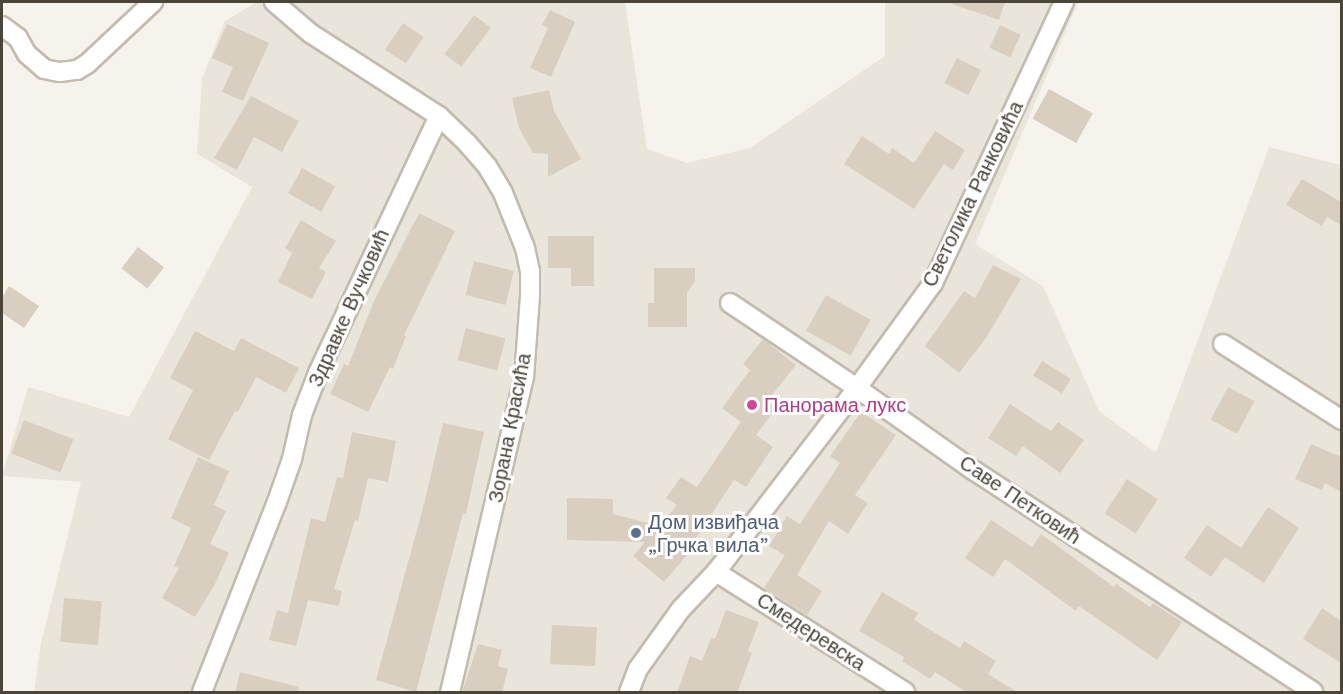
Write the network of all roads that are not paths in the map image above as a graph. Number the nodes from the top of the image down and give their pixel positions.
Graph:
1 (153, 2) edge
2 (274, 2) edge
3 (1064, 2) edge
4 (2, 26) edge
5 (439, 116) junction
6 (730, 303) dead end
7 (1223, 344) dead end
8 (857, 388) junction
9 (1341, 420) edge
10 (716, 572) junction
11 (202, 693) edge
12 (450, 693) edge
13 (629, 693) edge
14 (905, 693) edge
15 (1313, 693) edge

1 - 4 street
2 - 5 street
3 - 8 street, Светолика Ранковића
5 - 11 street, Здравке Вучковић
5 - 12 street, Зорана Красића
6 - 8 street, Саве Петковић
7 - 9 street
8 - 10 street, Светолика Ранковића
8 - 15 street, Саве Петковић
10 - 13 street, Светолика Ранковића
10 - 14 street, Смедеревска

